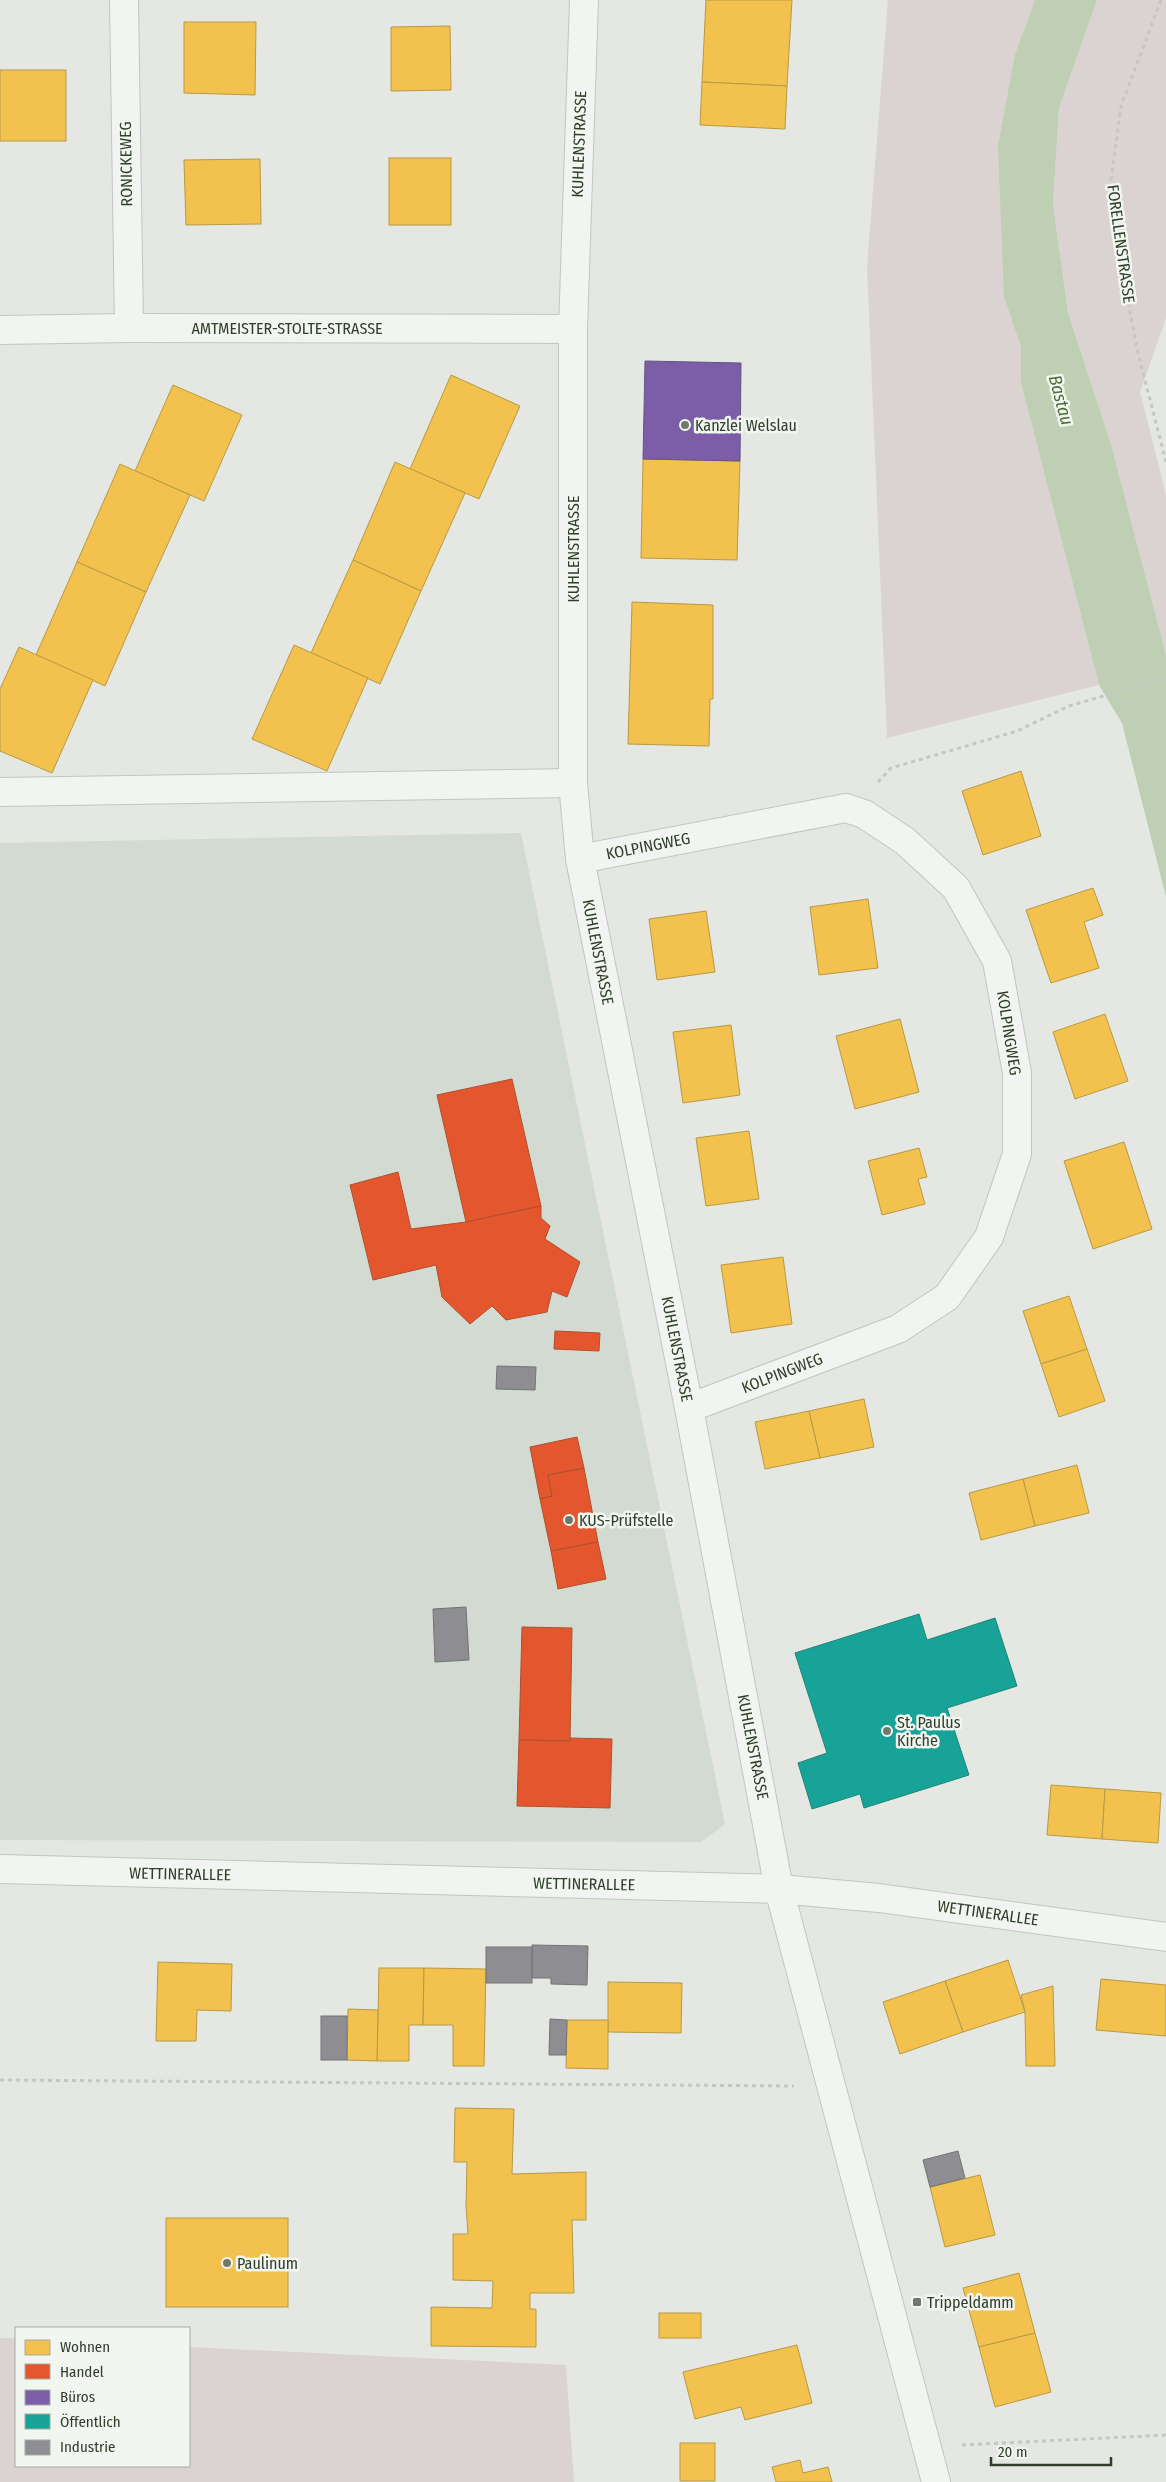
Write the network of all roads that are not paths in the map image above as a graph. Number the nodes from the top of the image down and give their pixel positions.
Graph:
1 (124, 0) edge
2 (584, 0) edge
3 (129, 328) junction
4 (573, 329) junction
5 (0, 330) edge
6 (573, 783) junction
7 (0, 792) edge
8 (580, 859) junction
9 (689, 1408) junction
10 (0, 1869) edge
11 (780, 1889) junction
12 (1166, 1938) edge
13 (936, 2482) edge

1 - 3 street, RONICKEWEG
2 - 4 street, KUHLENSTRASSE
3 - 4 street, AMTMEISTER-STOLTE-STRASSE
3 - 5 street, AMTMEISTER-STOLTE-STRASSE
4 - 6 street, KUHLENSTRASSE
6 - 7 street
6 - 8 street, KUHLENSTRASSE
8 - 9 street, KUHLENSTRASSE
8 - 9 street, KOLPINGWEG
9 - 11 street, KUHLENSTRASSE
10 - 11 street, WETTINERALLEE
11 - 12 street, WETTINERALLEE
11 - 13 street

